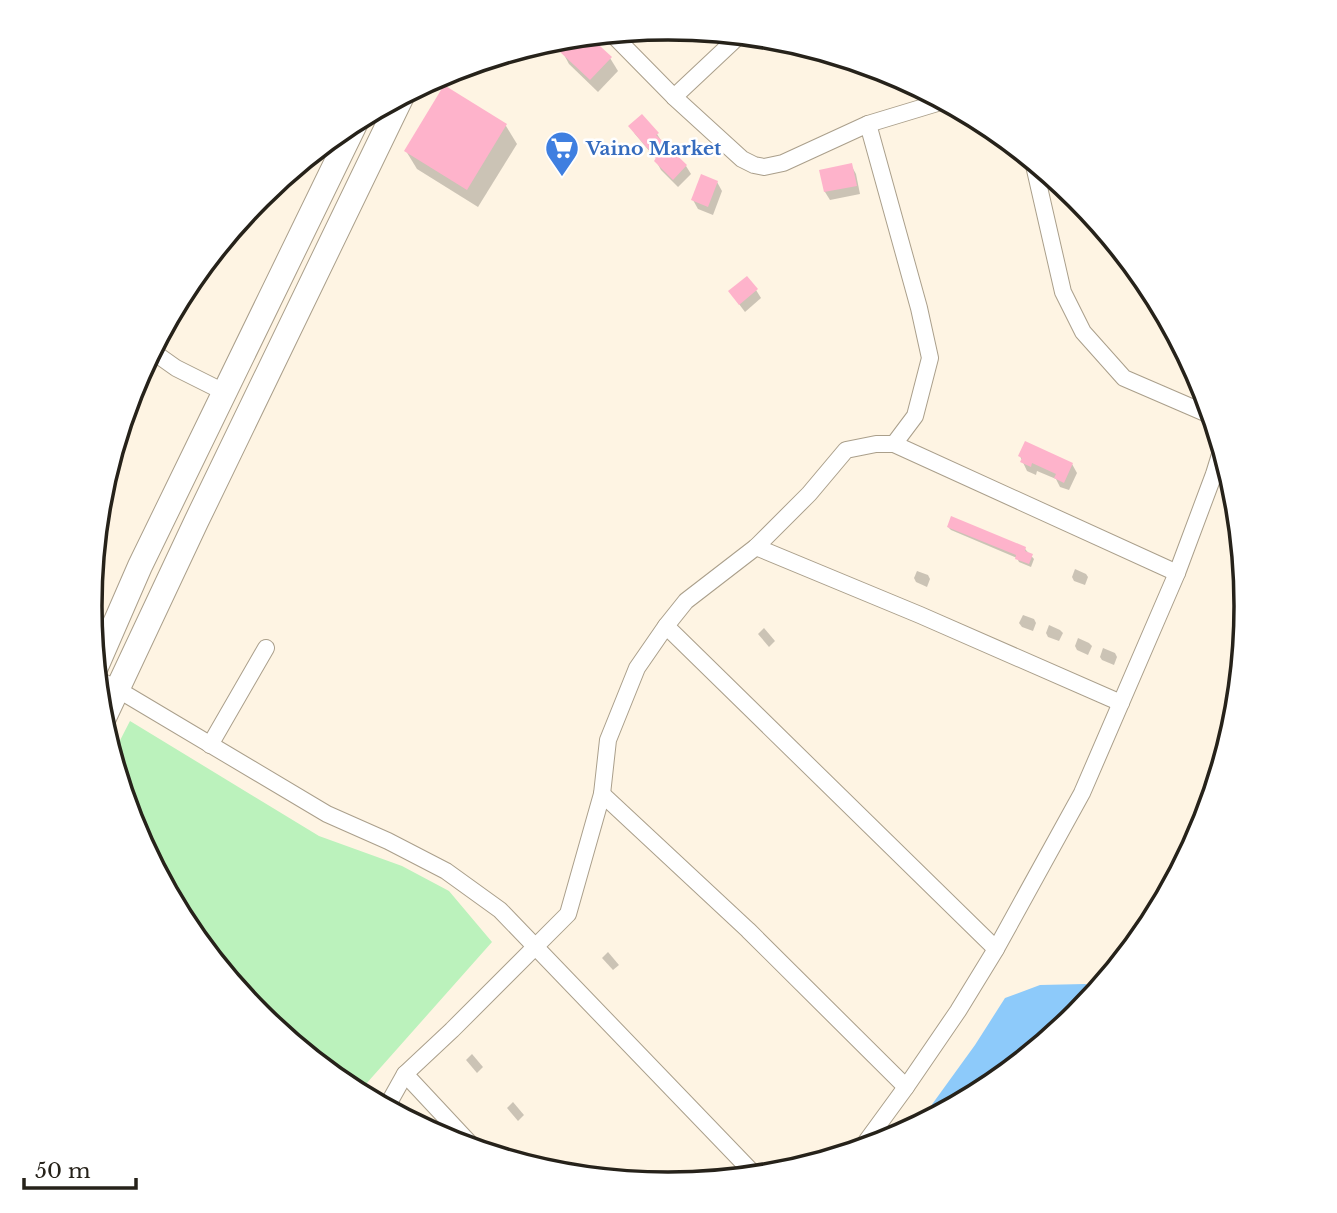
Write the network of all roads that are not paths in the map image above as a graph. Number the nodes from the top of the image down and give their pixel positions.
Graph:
1 (620, 42) edge
2 (731, 44) edge
3 (674, 97) junction
4 (931, 105) edge
5 (395, 111) edge
6 (868, 124) junction
7 (347, 141) edge
8 (1037, 176) edge
9 (160, 357) edge
10 (157, 364) edge
11 (176, 369) junction
12 (224, 392) junction
13 (252, 408) junction
14 (1200, 411) edge
15 (894, 444) junction
16 (1216, 466) edge
17 (756, 547) junction
18 (1177, 573) junction
19 (666, 626) junction
20 (266, 648) dead end
21 (104, 650) edge
22 (107, 683) edge
23 (107, 684) edge
24 (1121, 702) junction
25 (210, 745) junction
26 (602, 794) junction
27 (536, 947) junction
28 (996, 949) junction
29 (405, 1074) junction
30 (906, 1087) junction
31 (391, 1100) edge
32 (460, 1133) edge
33 (871, 1136) edge
34 (747, 1167) edge

1 - 3 street
2 - 3 street
3 - 6 street
4 - 6 street
5 - 13 main road
6 - 15 street
7 - 12 main road
8 - 14 street
9 - 11 street
10 - 11 street
11 - 12 street
12 - 13 main road
12 - 21 main road
13 - 22 main road
15 - 17 street
15 - 18 street
16 - 18 street
17 - 19 street
17 - 24 street
18 - 24 street
19 - 26 street
19 - 28 street
20 - 25 street
23 - 25 street
24 - 28 street
25 - 27 street
26 - 27 street
26 - 30 street
27 - 29 street
27 - 34 street
28 - 30 street
29 - 31 street
29 - 32 street
30 - 33 street

